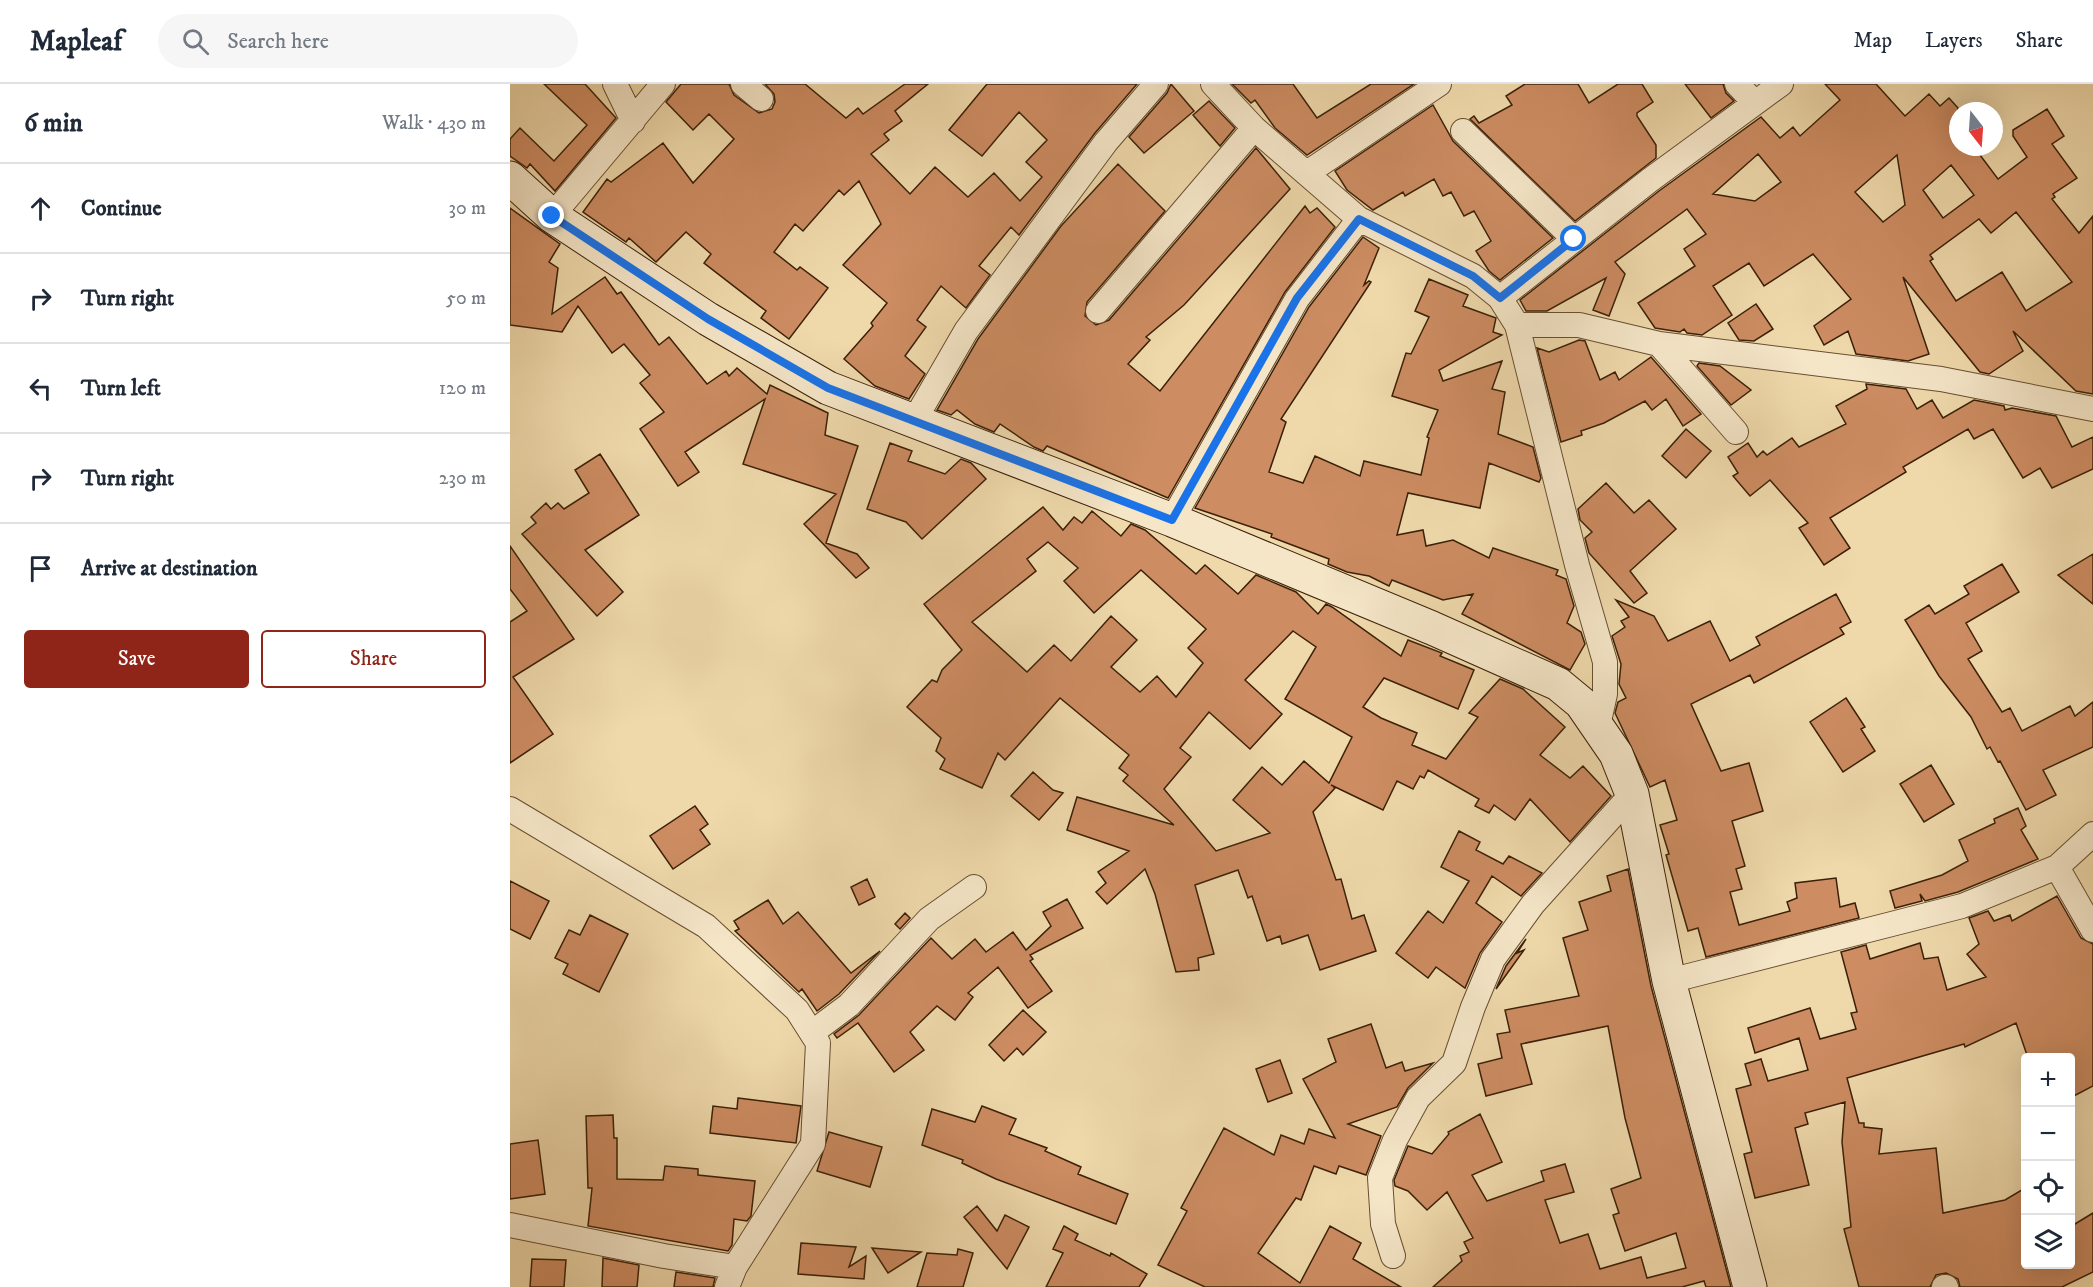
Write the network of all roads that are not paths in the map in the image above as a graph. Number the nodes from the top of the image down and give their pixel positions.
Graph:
1 (615, 84) edge
2 (663, 84) edge
3 (1156, 84) edge
4 (1213, 84) edge
5 (1439, 84) edge
6 (1737, 84) edge
7 (1781, 84) edge
8 (1754, 102) junction
9 (633, 121) junction
10 (1254, 128) junction
11 (1463, 131) dead end
12 (1307, 173) junction
13 (510, 178) edge
14 (552, 216) junction
15 (1359, 219) junction
16 (1574, 239) junction
17 (1500, 298) junction
18 (1098, 311) dead end
19 (1517, 325) junction
20 (1659, 344) junction
21 (2093, 409) edge
22 (914, 421) junction
23 (1736, 432) dead end
24 (1172, 520) junction
25 (1598, 726) junction
26 (1632, 794) junction
27 (510, 809) edge
28 (2093, 834) edge
29 (2057, 867) junction
30 (974, 887) dead end
31 (2093, 930) edge
32 (1669, 981) junction
33 (813, 1032) junction
34 (510, 1225) edge
35 (1393, 1256) dead end
36 (731, 1277) edge
37 (1750, 1287) edge

1 - 9 street
2 - 9 street
3 - 22 street
4 - 10 street
5 - 12 street
6 - 8 street
7 - 8 street
8 - 16 street
9 - 14 street
10 - 12 street
10 - 18 street
11 - 16 street
12 - 15 street
13 - 14 main road
14 - 22 main road
15 - 17 street
15 - 24 street
16 - 17 street
17 - 19 street
19 - 20 street
19 - 25 street
20 - 21 street
20 - 23 street
22 - 24 main road
24 - 25 main road
25 - 26 main road
26 - 32 main road
26 - 35 street
27 - 33 street
28 - 29 street
29 - 31 street
29 - 32 street
30 - 33 street
32 - 37 main road
33 - 36 street
34 - 36 street

